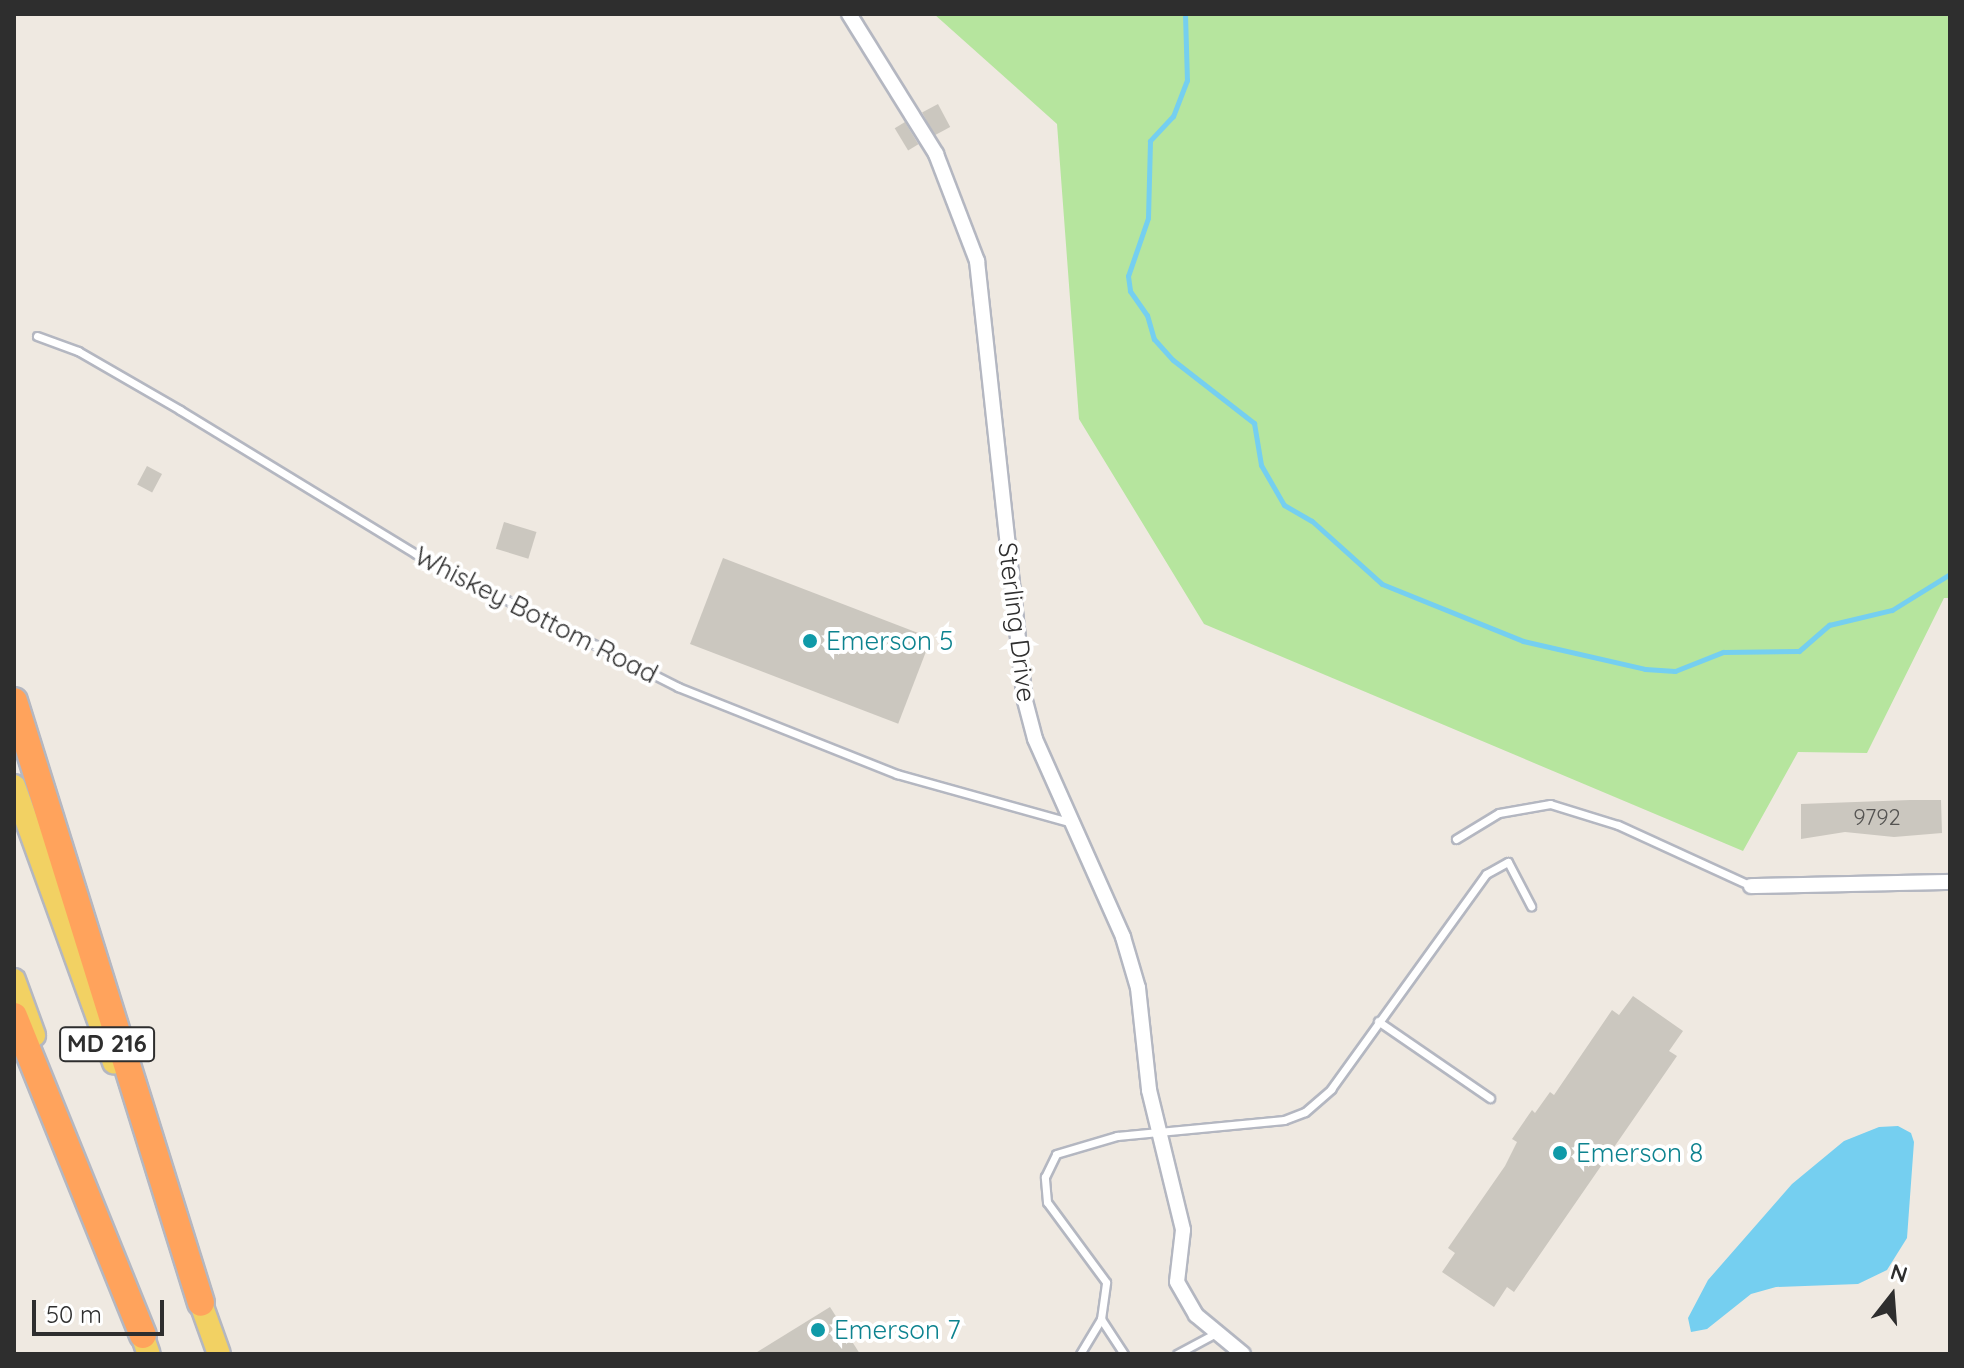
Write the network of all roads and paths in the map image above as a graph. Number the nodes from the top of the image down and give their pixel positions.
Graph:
1 (849, 14) edge
2 (37, 336) dead end
3 (14, 701) edge
4 (14, 786) edge
5 (1069, 822) junction
6 (1456, 839) dead end
7 (1950, 882) edge
8 (1751, 886) joint
9 (1531, 906) dead end
10 (14, 980) edge
11 (14, 1016) edge
12 (1378, 1021) junction
13 (1490, 1098) dead end
14 (1158, 1134) junction
15 (201, 1303) junction
16 (1101, 1319) junction
17 (1216, 1333) junction
18 (146, 1345) edge
19 (219, 1354) edge
20 (1080, 1354) edge
21 (1124, 1354) edge
22 (1177, 1354) edge
23 (1243, 1354) edge

1 - 5 street, Sterling Drive
2 - 5 lane, Whiskey Bottom Road
3 - 15 highway
4 - 15 main road, MD 216
5 - 14 street, Sterling Drive
6 - 8 lane
7 - 8 street
9 - 12 lane
10 - 18 main road, MD 216
11 - 18 highway
12 - 13 lane
12 - 14 lane
14 - 16 lane
14 - 17 street, Sterling Drive
15 - 19 main road, MD 216
16 - 20 lane
16 - 21 lane
17 - 22 lane
17 - 23 street, Sterling Drive

